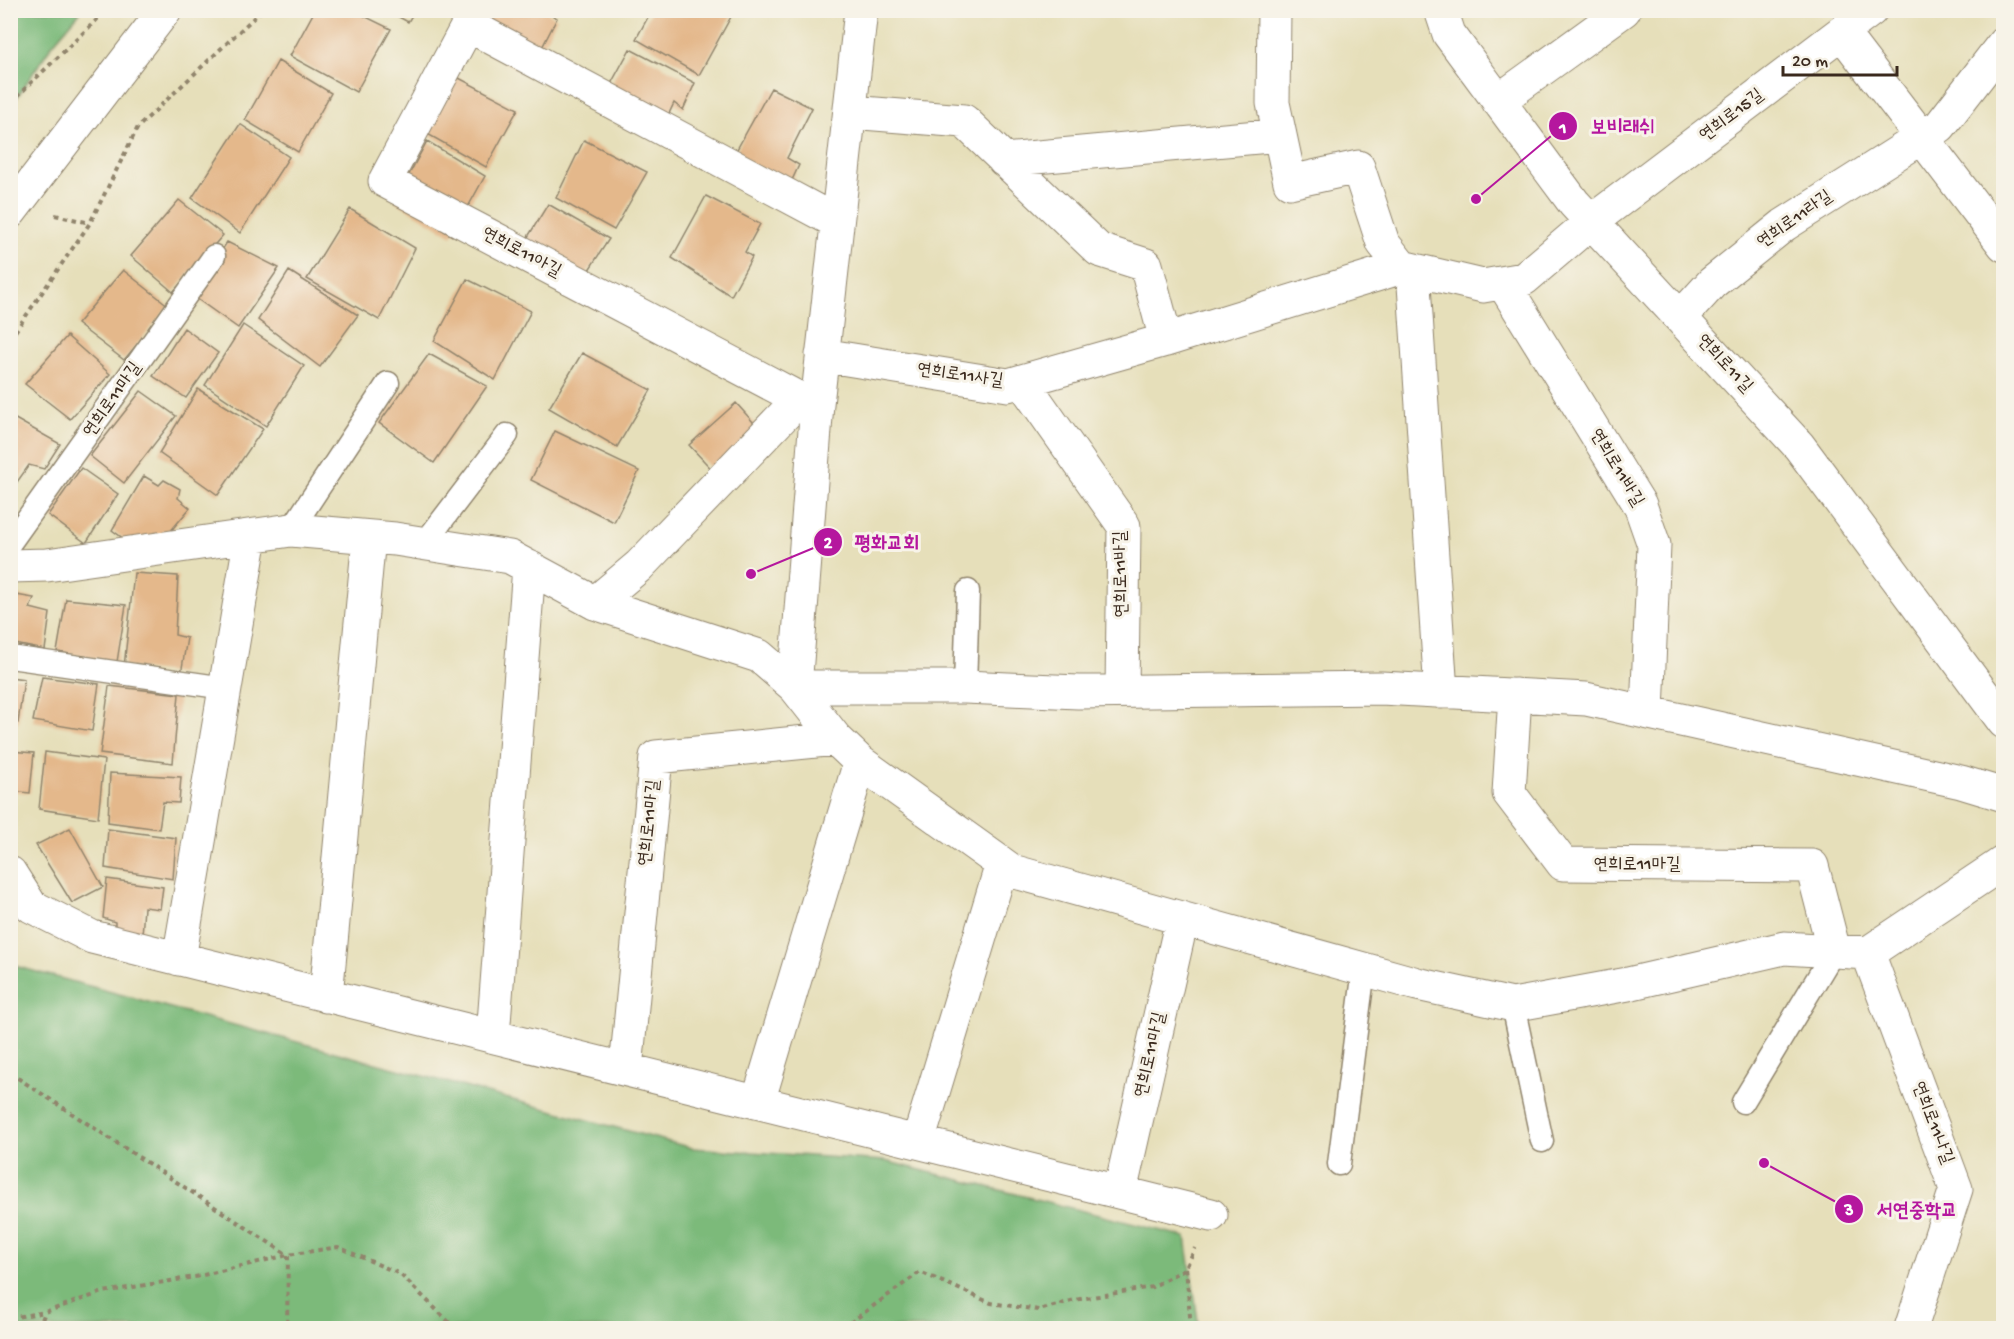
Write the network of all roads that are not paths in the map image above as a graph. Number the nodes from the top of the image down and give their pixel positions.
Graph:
1 (165, 10) edge
2 (1274, 10) edge
3 (1441, 10) edge
4 (1624, 10) edge
5 (1871, 10) edge
6 (854, 14) edge
7 (472, 18) edge
8 (1842, 33) junction
9 (2004, 43) edge
10 (1498, 101) junction
11 (850, 112) junction
12 (1280, 135) junction
13 (1921, 136) junction
14 (1004, 160) junction
15 (10, 212) edge
16 (1592, 221) junction
17 (837, 222) junction
18 (2004, 245) edge
19 (214, 256) dead end
20 (1408, 268) junction
21 (1503, 283) junction
22 (1681, 317) junction
23 (1166, 340) junction
24 (822, 355) junction
25 (1022, 381) junction
26 (388, 383) dead end
27 (805, 400) junction
28 (507, 435) dead end
29 (291, 530) junction
30 (251, 536) junction
31 (369, 537) junction
32 (10, 543) edge
33 (424, 544) junction
34 (10, 566) edge
35 (529, 567) junction
36 (968, 591) dead end
37 (595, 603) junction
38 (10, 657) edge
39 (795, 687) junction
40 (965, 687) junction
41 (225, 688) junction
42 (1122, 691) junction
43 (1441, 692) junction
44 (1515, 695) junction
45 (1647, 712) junction
46 (2004, 722) edge
47 (836, 739) junction
48 (860, 762) junction
49 (2004, 795) edge
50 (2004, 862) edge
51 (1002, 864) junction
52 (10, 873) edge
53 (1182, 919) junction
54 (1834, 951) junction
55 (1868, 953) junction
56 (179, 959) junction
57 (1364, 969) junction
58 (326, 996) junction
59 (1513, 1005) junction
60 (493, 1036) junction
61 (626, 1069) junction
62 (758, 1102) junction
63 (1743, 1102) dead end
64 (1542, 1141) dead end
65 (918, 1142) junction
66 (1339, 1164) dead end
67 (1120, 1192) junction
68 (1211, 1215) road end
69 (1911, 1329) edge

1 - 15 street
2 - 12 street
3 - 10 street, 연희로11길
4 - 10 street
5 - 8 street, 연희로15길
6 - 11 street
7 - 17 street, 연희로11아길
7 - 27 street, 연희로11아길
8 - 13 street
8 - 16 street, 연희로15길
9 - 13 street
10 - 16 street, 연희로11길
11 - 14 street
11 - 17 street
12 - 14 street
12 - 20 street
13 - 18 street
13 - 22 street, 연희로11라길
14 - 23 street
16 - 21 street
16 - 22 street, 연희로11길
17 - 24 street
19 - 32 lane, 연희로11마길
20 - 21 street
20 - 23 street, 연희로11사길
20 - 43 street
21 - 45 street, 연희로11바길
22 - 46 street, 연희로11길
23 - 25 street, 연희로11사길
24 - 25 street, 연희로11사길
24 - 27 street
25 - 42 street, 연희로11바길
26 - 29 lane
27 - 37 street
27 - 39 street
28 - 33 lane
29 - 30 street
29 - 31 street
30 - 34 street
30 - 41 street
31 - 33 street
31 - 58 street
33 - 35 street
35 - 37 street
35 - 60 street
36 - 40 lane
37 - 39 street
38 - 41 lane
39 - 40 street
39 - 47 street
40 - 42 street
41 - 56 street
42 - 43 street
43 - 44 street
44 - 45 street
44 - 54 street, 연희로11마길
45 - 49 street
47 - 48 street
47 - 61 street, 연희로11마길
48 - 51 street
48 - 62 street
50 - 55 street
51 - 53 street
51 - 65 street
52 - 56 street
53 - 57 street
53 - 67 street, 연희로11마길
54 - 55 street
54 - 59 street
54 - 63 lane
55 - 69 street, 연희로11나길
56 - 58 street
57 - 59 street
57 - 66 lane
58 - 60 street
59 - 64 lane
60 - 61 street
61 - 62 street
62 - 65 street
65 - 67 street
67 - 68 street

